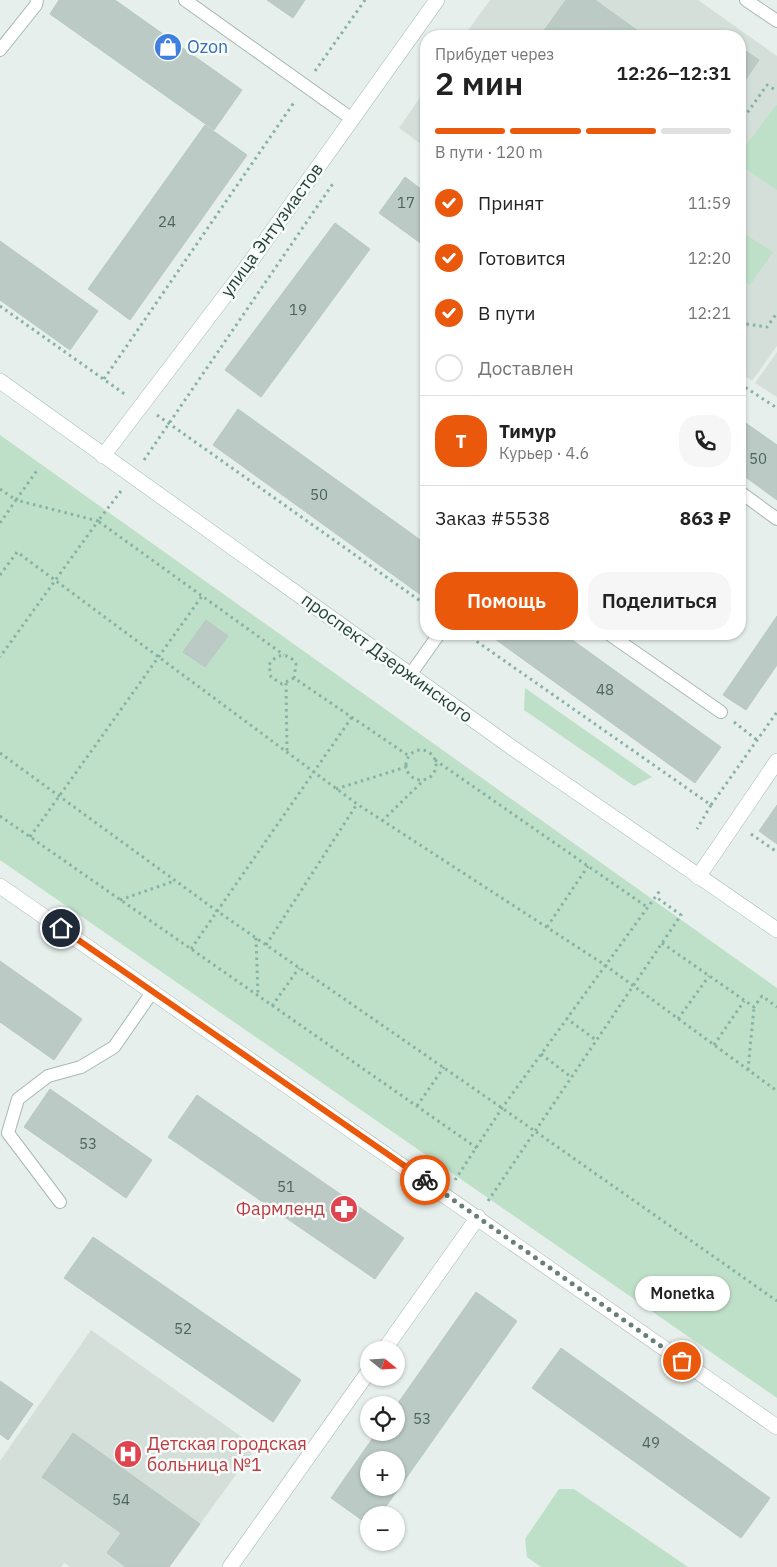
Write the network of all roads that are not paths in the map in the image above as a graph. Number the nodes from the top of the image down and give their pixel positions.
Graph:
1 (37, 0) edge
2 (185, 0) edge
3 (436, 0) edge
4 (746, 0) edge
5 (777, 22) edge
6 (0, 50) edge
7 (352, 119) junction
8 (0, 381) edge
9 (103, 456) junction
10 (746, 496) edge
11 (777, 519) edge
12 (435, 640) edge
13 (618, 640) edge
14 (410, 674) junction
15 (721, 712) road end
16 (777, 761) edge
17 (698, 877) junction
18 (0, 886) edge
19 (777, 930) edge
20 (153, 992) junction
21 (60, 1202) dead end
22 (478, 1217) junction
23 (390, 1341) edge
24 (360, 1384) edge
25 (777, 1427) edge
26 (230, 1567) edge

1 - 6 lane
2 - 7 lane
3 - 7 street, улица Энтузиастов
4 - 5 lane
7 - 9 street, улица Энтузиастов
8 - 9 street, проспект Дзержинского
9 - 14 street, проспект Дзержинского
10 - 11 lane
12 - 14 lane
13 - 15 lane
14 - 17 street, проспект Дзержинского
16 - 17 street
17 - 19 street, проспект Дзержинского
18 - 20 street
20 - 21 lane
20 - 22 street
22 - 23 street
22 - 25 street
24 - 26 street

